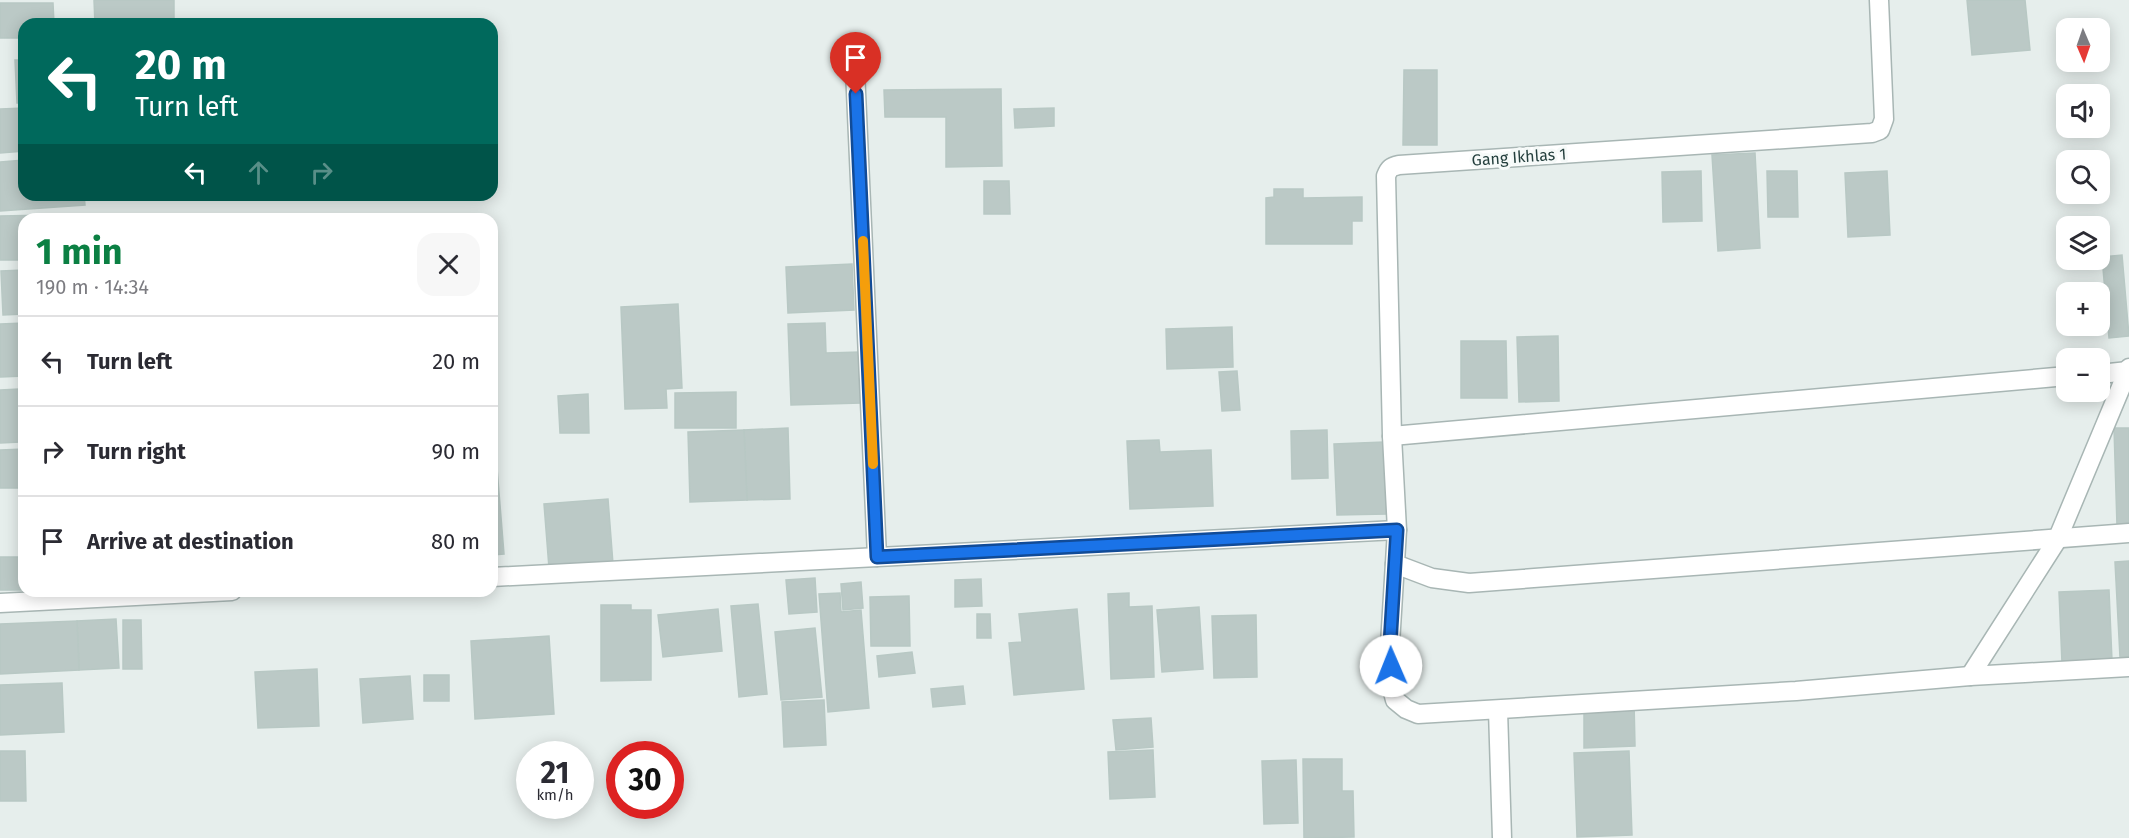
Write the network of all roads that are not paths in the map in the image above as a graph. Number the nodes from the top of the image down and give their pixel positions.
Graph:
1 (1879, 0) edge
2 (854, 48) dead end
3 (2128, 370) edge
4 (2110, 373) edge
5 (2056, 377) edge
6 (1392, 436) junction
7 (1397, 530) junction
8 (2129, 533) edge
9 (2057, 540) junction
10 (877, 557) junction
11 (1395, 564) junction
12 (498, 577) edge
13 (116, 597) edge
14 (0, 603) edge
15 (2129, 667) edge
16 (1970, 676) junction
17 (1498, 710) junction
18 (1502, 838) edge

1 - 6 street, Gang Ikhlas 1
2 - 10 street
3 - 4 street
3 - 9 street
5 - 6 street
6 - 7 street, Gang Ikhlas 1
7 - 10 street
7 - 11 street, Gang Ikhlas 1
8 - 9 street
9 - 11 street
9 - 16 street
10 - 12 street
11 - 17 street, Gang Ikhlas 1
13 - 14 street
15 - 16 street
16 - 17 street
17 - 18 street

